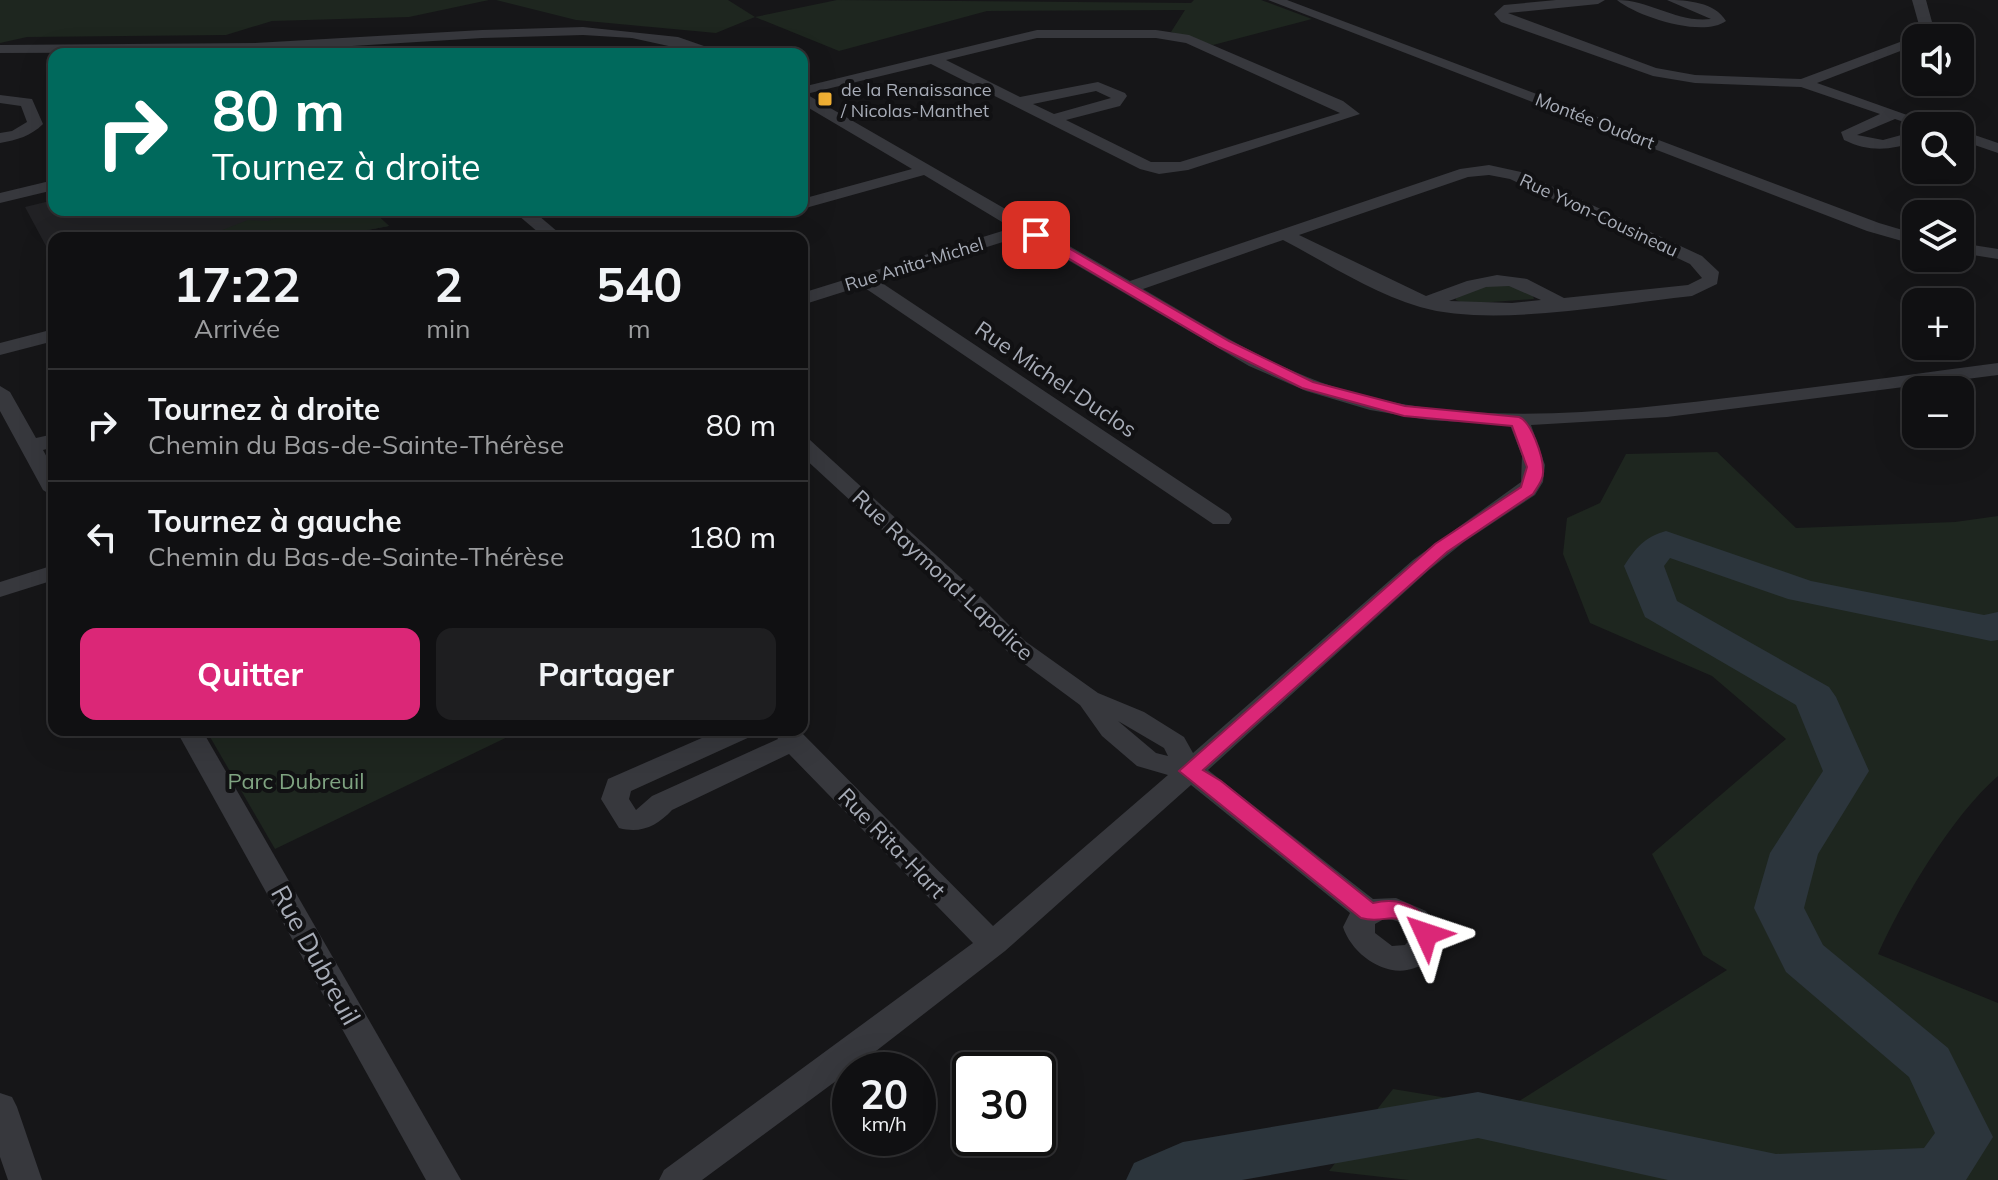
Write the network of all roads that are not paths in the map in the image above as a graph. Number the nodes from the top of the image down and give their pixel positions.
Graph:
1 (1275, 0) edge
2 (1598, 0) edge
3 (1624, 0) edge
4 (1674, 0) edge
5 (1919, 0) edge
6 (1927, 24) edge
7 (1902, 45) edge
8 (319, 48) edge
9 (694, 48) edge
10 (0, 49) edge
11 (48, 49) edge
12 (932, 59) junction
13 (1803, 83) junction
14 (808, 90) edge
15 (0, 99) edge
16 (808, 102) edge
17 (1018, 102) junction
18 (1894, 114) junction
19 (1902, 117) edge
20 (1052, 119) junction
21 (0, 138) edge
22 (1974, 140) edge
23 (1902, 142) edge
24 (1998, 148) edge
25 (925, 170) junction
26 (48, 186) edge
27 (48, 195) edge
28 (0, 198) edge
29 (808, 202) edge
30 (0, 207) edge
31 (528, 216) edge
32 (1026, 229) junction
33 (548, 232) edge
34 (1284, 234) junction
35 (1902, 236) edge
36 (1974, 250) edge
37 (1998, 254) edge
38 (864, 279) junction
39 (1127, 288) junction
40 (808, 297) edge
41 (1427, 303) junction
42 (1561, 304) junction
43 (48, 337) edge
44 (0, 349) edge
45 (1998, 369) edge
46 (0, 392) edge
47 (1519, 421) junction
48 (48, 442) edge
49 (30, 447) junction
50 (808, 450) edge
51 (48, 479) edge
52 (1221, 519) dead end
53 (48, 574) edge
54 (0, 590) edge
55 (192, 736) edge
56 (730, 736) edge
57 (789, 736) edge
58 (1189, 771) junction
59 (1369, 912) dead end
60 (994, 943) junction
61 (0, 1107) edge
62 (25, 1180) edge
63 (444, 1180) edge
64 (676, 1180) edge

1 - 35 street, Montée Oudart
2 - 13 street
3 - 4 street
5 - 6 street
7 - 13 street
8 - 9 street
10 - 11 street
12 - 14 street
12 - 17 street
12 - 20 street
13 - 18 street
15 - 21 street
16 - 25 street
17 - 20 street
17 - 20 street
18 - 19 street
18 - 23 street
22 - 24 street
25 - 29 street
25 - 32 street
26 - 28 street
27 - 30 street
31 - 33 street
32 - 38 street, Rue Anita-Michel
32 - 39 street
34 - 39 street, Rue Yvon-Cousineau
34 - 41 street, Rue Yvon-Cousineau
34 - 42 street, Rue Yvon-Cousineau
36 - 37 street
38 - 40 street, Rue Anita-Michel
38 - 52 street, Rue Michel-Duclos
39 - 47 street
41 - 42 street, Rue Yvon-Cousineau
41 - 42 street
43 - 44 street
45 - 47 street
46 - 49 street
47 - 58 street
48 - 49 street
49 - 51 street
50 - 58 street, Rue Raymond-Lapalice
53 - 54 street
55 - 63 street, Rue Dubreuil
56 - 57 street, Rue Rita-Hart
57 - 60 street, Rue Rita-Hart
58 - 59 street, Rue Raymond-Lapalice
58 - 60 street
60 - 64 street
61 - 62 street

